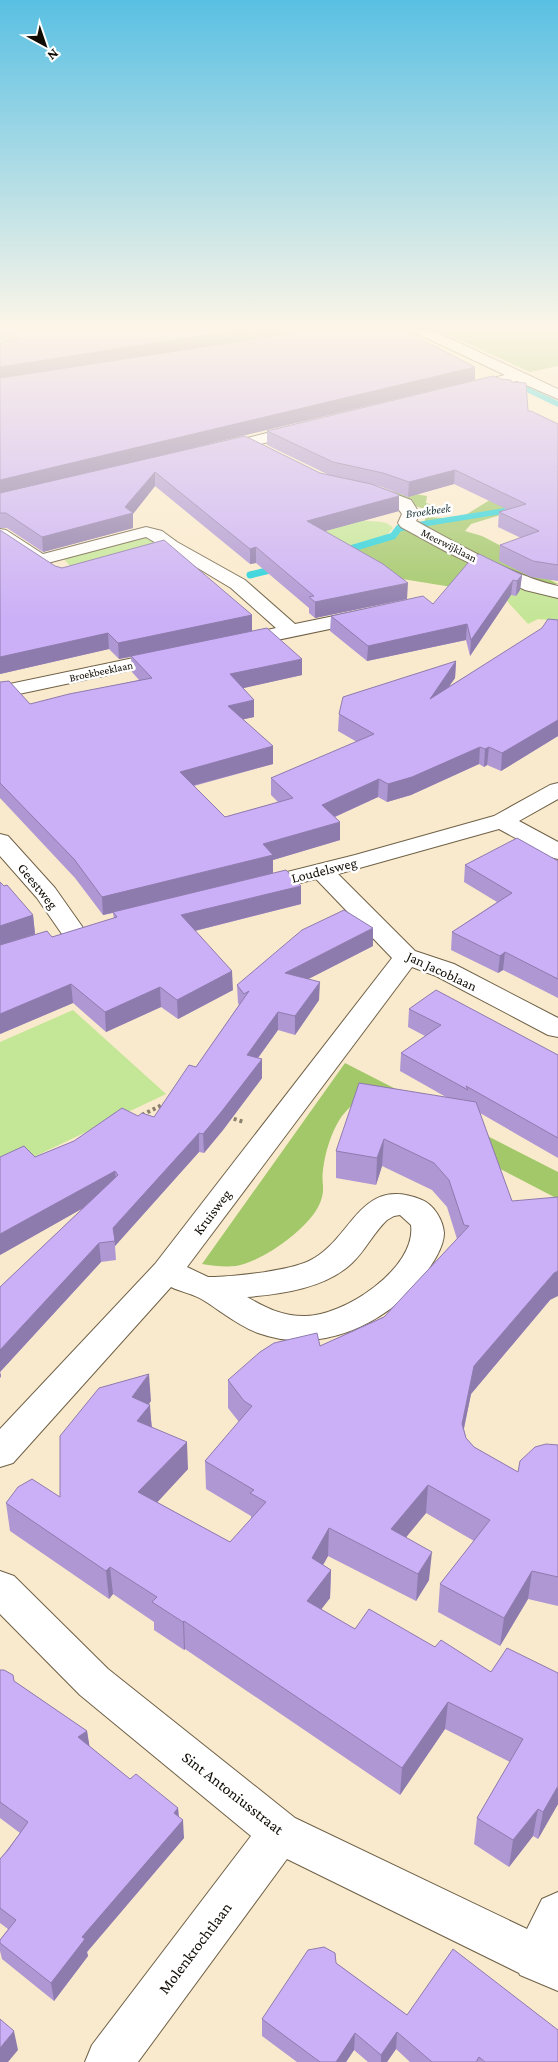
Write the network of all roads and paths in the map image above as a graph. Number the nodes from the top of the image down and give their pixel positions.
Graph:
1 (314, 426) edge
2 (247, 443) junction
3 (265, 452) edge
4 (199, 454) edge
5 (346, 488) edge
6 (0, 534) edge
7 (171, 546) junction
8 (153, 551) edge
9 (40, 560) junction
10 (56, 571) edge
11 (558, 592) edge
12 (387, 611) edge
13 (291, 631) junction
14 (223, 645) edge
15 (184, 653) edge
16 (0, 692) edge
17 (558, 790) edge
18 (502, 821) junction
19 (0, 842) edge
20 (558, 852) edge
21 (321, 870) junction
22 (235, 892) edge
23 (73, 933) edge
24 (406, 957) junction
25 (558, 1029) edge
26 (167, 1103) edge
27 (219, 1114) edge
28 (133, 1119) edge
29 (273, 1132) junction
30 (166, 1272) junction
31 (211, 1289) junction
32 (0, 1453) edge
33 (0, 1588) edge
34 (280, 1833) junction
35 (558, 1915) edge
36 (547, 1964) edge
37 (109, 2062) edge

1 - 2 street
2 - 3 street
2 - 4 street
5 - 11 street, Meerwijklaan
6 - 9 street
7 - 8 street
7 - 9 street
7 - 13 street
9 - 10 street
12 - 13 street
13 - 14 street
15 - 16 street, Broekbeeklaan
17 - 18 street, Loudelsweg
18 - 20 street
18 - 21 street, Loudelsweg
19 - 23 street, Geestweg
21 - 22 street, Loudelsweg
21 - 24 street, Jan Jacoblaan
24 - 25 street, Jan Jacoblaan
24 - 29 street, Kruisweg
26 - 28 path
27 - 29 path
29 - 30 street, Kruisweg
30 - 31 street
30 - 32 street, Kruisweg
31 - 31 street
33 - 34 street, Sint Antoniusstraat
34 - 36 street, Sint Antoniusstraat
34 - 37 street, Molenkrochtlaan
35 - 36 street

